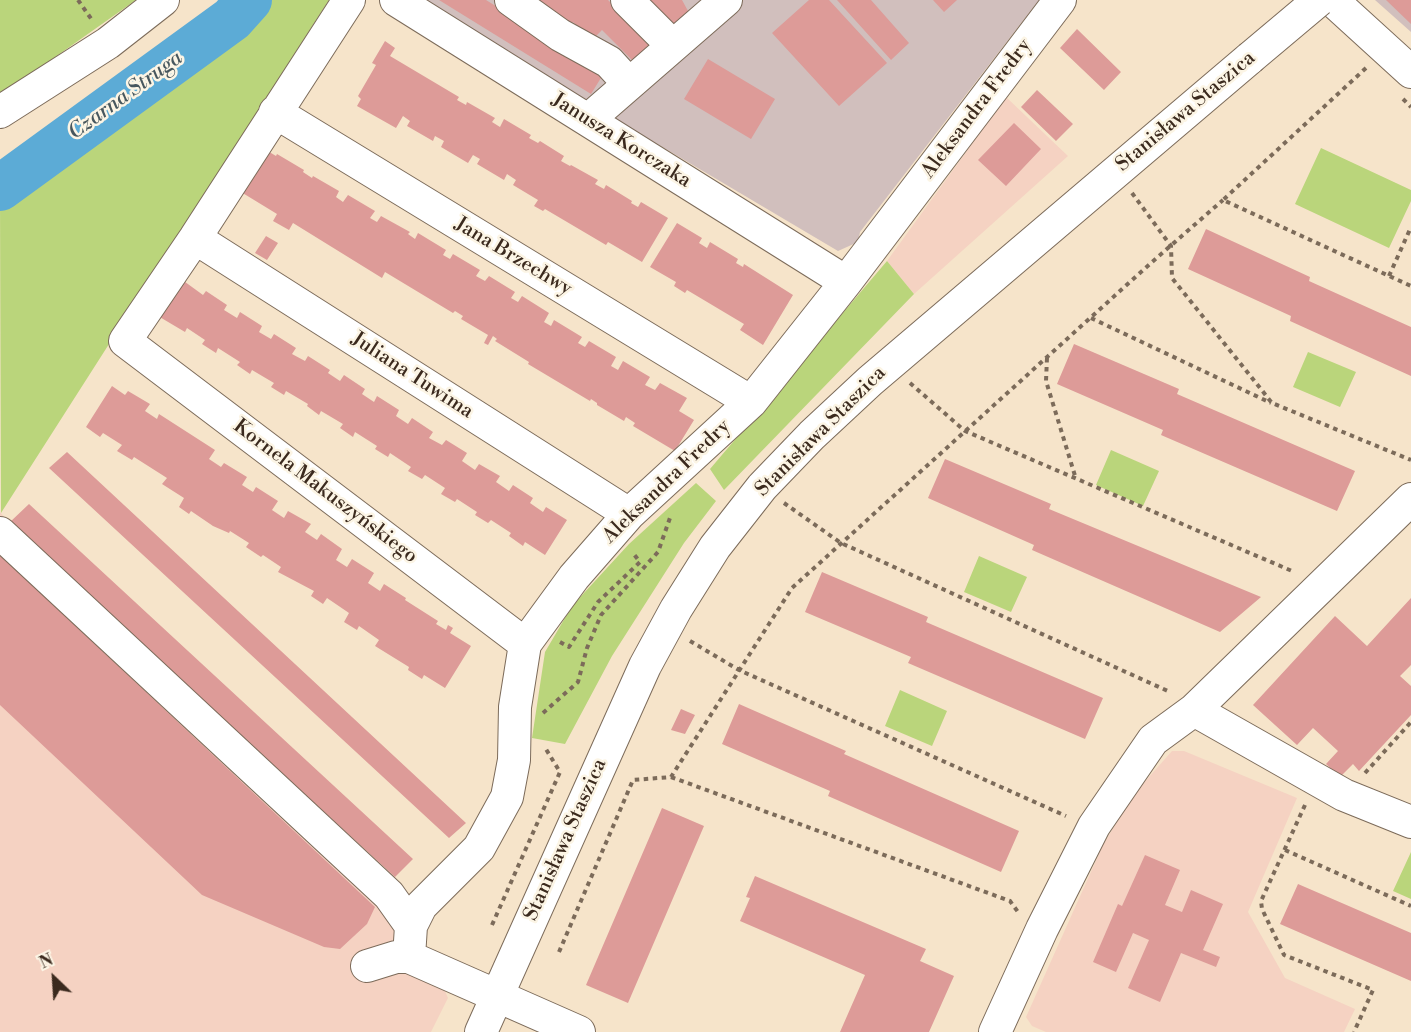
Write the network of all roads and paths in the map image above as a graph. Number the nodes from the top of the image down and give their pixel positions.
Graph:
1 (163, 0) edge
2 (349, 0) edge
3 (396, 0) edge
4 (511, 0) edge
5 (627, 0) edge
6 (726, 0) edge
7 (1060, 0) edge
8 (1318, 0) edge
9 (1332, 0) edge
10 (673, 46) junction
11 (1368, 67) dead end
12 (1411, 72) edge
13 (629, 84) junction
14 (0, 112) edge
15 (275, 112) junction
16 (588, 120) junction
17 (1116, 171) junction
18 (1223, 200) junction
19 (1411, 227) edge
20 (195, 238) junction
21 (1171, 246) junction
22 (1389, 276) junction
23 (846, 282) junction
24 (1411, 286) edge
25 (1091, 318) junction
26 (1047, 358) junction
27 (888, 365) junction
28 (751, 402) junction
29 (1272, 403) junction
30 (966, 431) junction
31 (1411, 460) edge
32 (1076, 480) junction
33 (762, 487) junction
34 (1411, 499) edge
35 (673, 511) dead end
36 (629, 514) junction
37 (0, 533) edge
38 (841, 543) junction
39 (627, 546) dead end
40 (1292, 571) dead end
41 (666, 627) junction
42 (538, 641) junction
43 (739, 670) junction
44 (1183, 701) junction
45 (1411, 722) edge
46 (528, 739) junction
47 (671, 777) junction
48 (1317, 779) junction
49 (1344, 795) junction
50 (1066, 816) dead end
51 (1411, 822) edge
52 (1285, 850) junction
53 (1411, 906) edge
54 (1022, 916) dead end
55 (492, 926) dead end
56 (410, 942) junction
57 (559, 952) dead end
58 (367, 966) dead end
59 (496, 995) junction
60 (481, 1032) edge
61 (579, 1032) edge
62 (995, 1032) edge
63 (1354, 1032) edge

1 - 14 street
2 - 15 street
3 - 16 street, Janusza Korczaka
4 - 13 street
5 - 10 street
6 - 10 street
7 - 23 street, Aleksandra Fredry
8 - 17 street, Stanisława Staszica, bridge
9 - 12 street
10 - 13 street
11 - 18 path
13 - 16 street
15 - 20 street
15 - 28 street, Jana Brzechwy
16 - 23 street, Janusza Korczaka
17 - 21 path
17 - 27 street, Stanisława Staszica
18 - 21 path
18 - 22 path
19 - 22 path
20 - 36 street, Juliana Tuwima
20 - 42 street, Kornela Makuszyńskiego
21 - 25 path
21 - 29 path
22 - 24 path
23 - 28 street, Aleksandra Fredry
25 - 26 path
25 - 29 path
26 - 30 path
26 - 32 path
27 - 30 path
27 - 33 street, Stanisława Staszica
28 - 36 street, Aleksandra Fredry
29 - 31 path
30 - 32 path
30 - 38 path
32 - 40 path
33 - 38 path
33 - 41 street, Stanisława Staszica
34 - 44 street
35 - 46 path
36 - 42 street, Aleksandra Fredry
37 - 56 street
38 - 43 path
38 - 44 path
39 - 42 path
41 - 43 path
41 - 59 street, Stanisława Staszica
42 - 46 street, Aleksandra Fredry
43 - 47 path
43 - 50 path
44 - 48 street
44 - 62 street
45 - 49 path
46 - 55 path
46 - 56 street, Aleksandra Fredry
47 - 54 path
47 - 57 path
48 - 49 street
48 - 52 path
49 - 51 street
52 - 53 path
52 - 63 path
56 - 58 street
56 - 59 street
59 - 60 street, Stanisława Staszica
59 - 61 street

